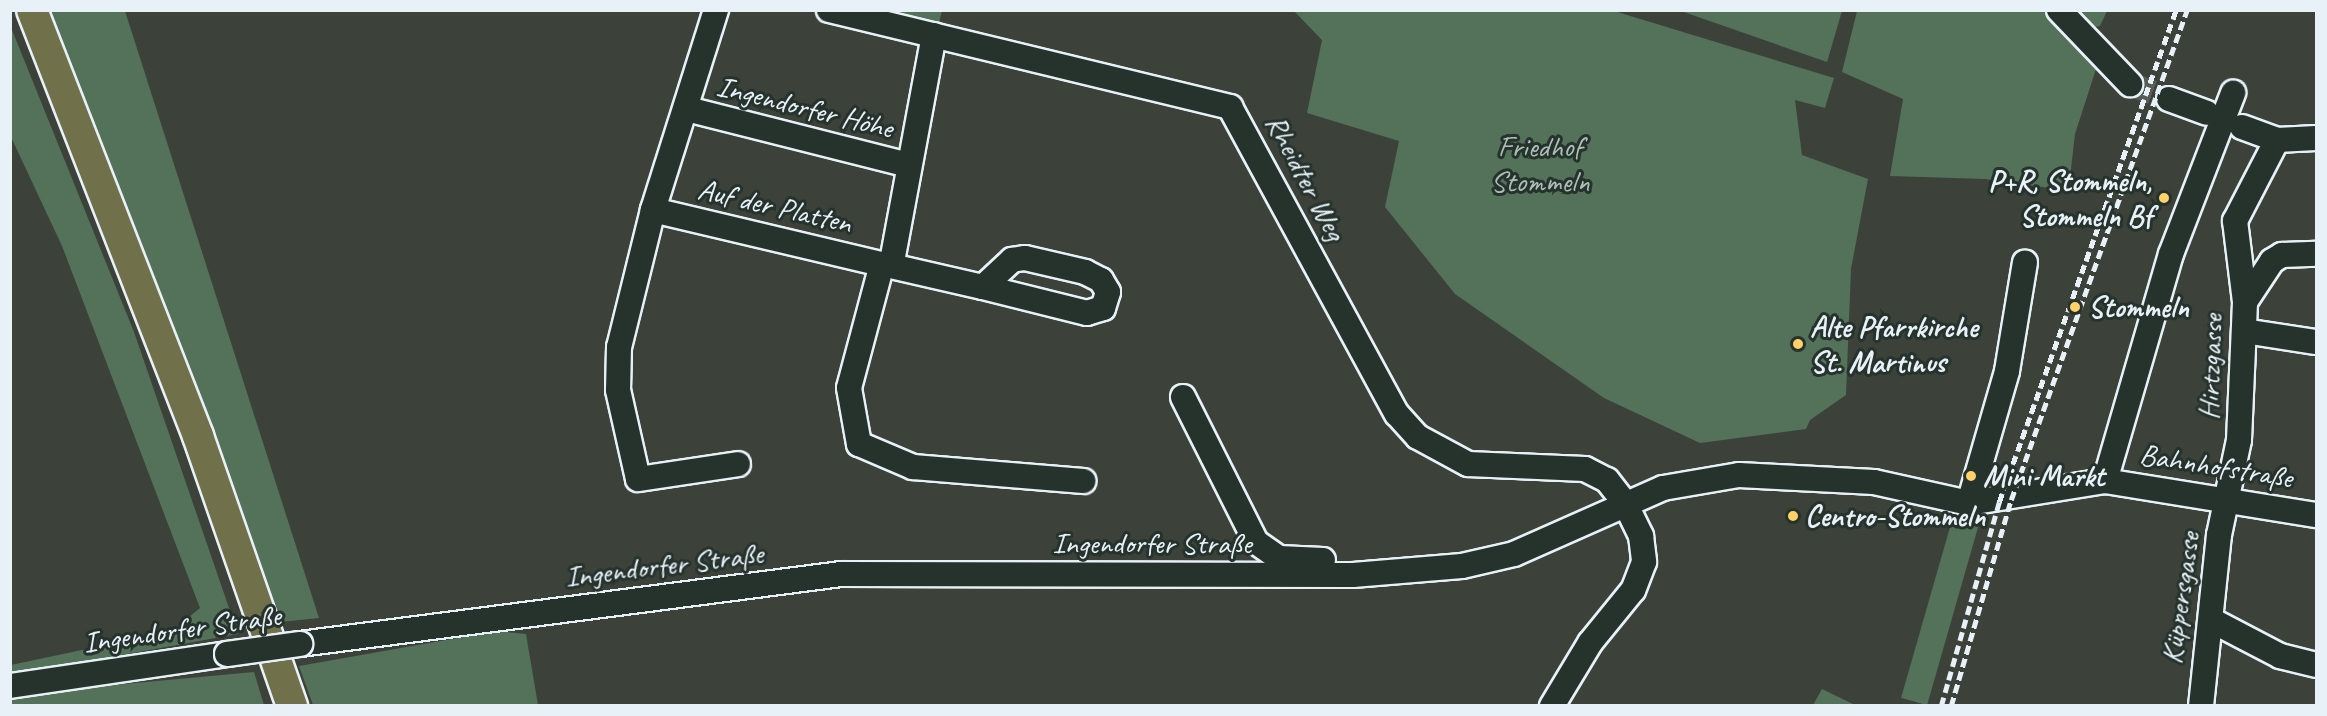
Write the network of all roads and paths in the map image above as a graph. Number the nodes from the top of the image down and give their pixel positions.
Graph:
1 (32, 10) edge
2 (716, 10) edge
3 (829, 10) edge
4 (2059, 10) edge
5 (934, 34) junction
6 (2130, 84) tunnel mouth
7 (2233, 93) dead end
8 (2169, 99) tunnel mouth
9 (687, 110) junction
10 (2207, 113) dead end
11 (2242, 127) dead end
12 (2316, 138) edge
13 (2277, 140) junction
14 (908, 165) junction
15 (653, 210) junction
16 (2316, 254) edge
17 (2025, 262) dead end
18 (886, 265) junction
19 (983, 286) dead end
20 (2245, 302) junction
21 (2244, 331) junction
22 (2316, 342) edge
23 (1184, 397) dead end
24 (738, 464) dead end
25 (2105, 481) junction
26 (1083, 482) dead end
27 (2227, 498) junction
28 (2011, 500) joint
29 (1625, 503) junction
30 (1969, 503) junction
31 (2316, 515) edge
32 (1330, 575) junction
33 (2213, 621) junction
34 (2316, 665) edge
35 (10, 686) edge
36 (292, 705) edge
37 (1552, 705) edge
38 (2201, 705) edge

1 - 36 main road
2 - 9 street, Auf der Platten
3 - 5 street, Rheidter Weg
4 - 6 street
5 - 14 street, Ingendorfer Höhe
5 - 29 street, Rheidter Weg
7 - 25 street, Bahnhofstraße
8 - 10 street
9 - 14 street, Ingendorfer Höhe
9 - 15 street, Auf der Platten
11 - 13 street
12 - 13 street
13 - 20 street, Hirtzgasse
14 - 18 street, Ingendorfer Höhe
15 - 18 street, Auf der Platten
15 - 24 street, Auf der Platten
16 - 20 street
17 - 30 street
18 - 19 street
18 - 26 street, Ingendorfer Höhe
20 - 21 street, Hirtzgasse
21 - 22 street
21 - 27 street, Hirtzgasse
23 - 32 street, Ingendorfer Straße
25 - 27 street, Bahnhofstraße
25 - 28 street, Bahnhofstraße
27 - 31 street, Bahnhofstraße
27 - 33 street, Küppersgasse
28 - 30 street, Ingendorfer Straße
29 - 30 street, Ingendorfer Straße
29 - 32 street, Ingendorfer Straße
29 - 37 street, Rheidter Weg
32 - 35 street, Ingendorfer Straße, bridge
33 - 34 street
33 - 38 street, Küppersgasse

